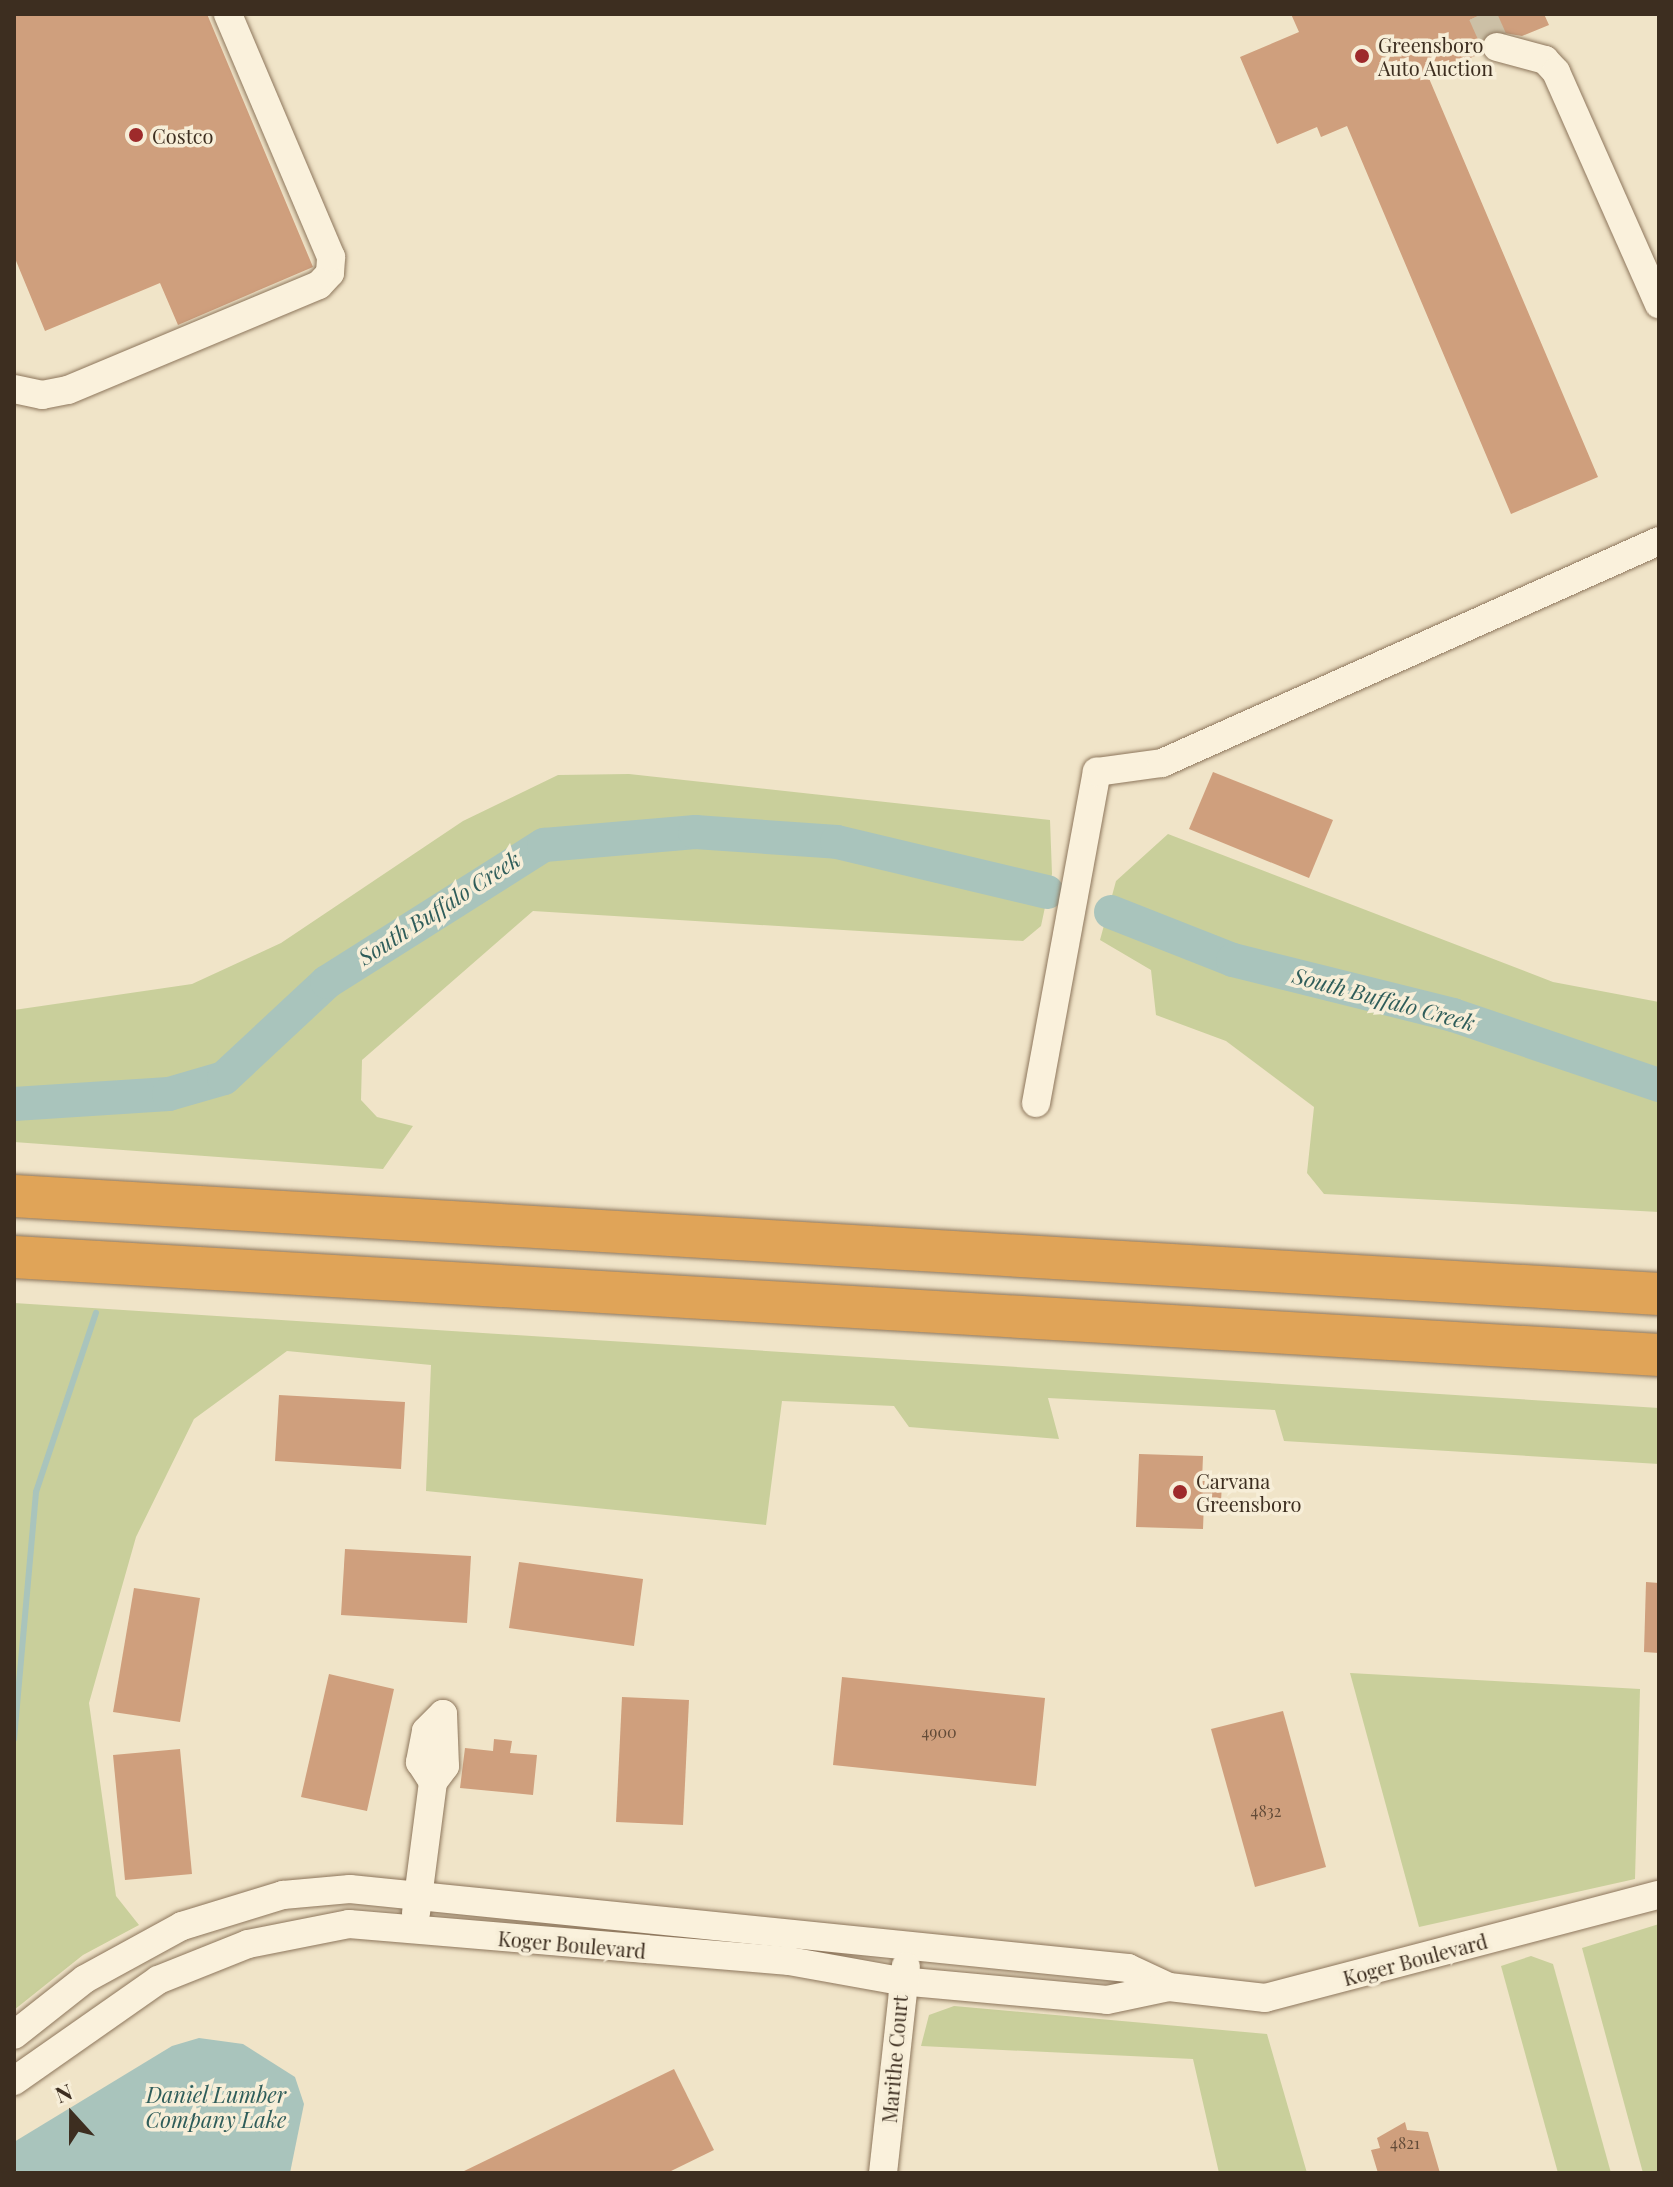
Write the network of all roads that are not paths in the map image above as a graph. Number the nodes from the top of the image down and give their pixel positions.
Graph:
1 (228, 14) edge
2 (1497, 47) dead end
3 (1659, 304) edge
4 (14, 389) edge
5 (1659, 541) edge
6 (1036, 1103) dead end
7 (14, 1196) edge
8 (14, 1257) edge
9 (1659, 1294) edge
10 (1659, 1355) edge
11 (433, 1782) dead end
12 (421, 1895) junction
13 (1659, 1895) edge
14 (413, 1925) junction
15 (913, 1947) junction
16 (900, 1981) junction
17 (1169, 1987) junction
18 (14, 2035) edge
19 (14, 2081) edge
20 (883, 2173) edge

1 - 4 street
2 - 3 street
5 - 6 street
7 - 9 highway
8 - 10 highway
11 - 12 street
12 - 14 street
12 - 15 street, Koger Boulevard
12 - 18 street, Koger Boulevard
13 - 17 street, Koger Boulevard
14 - 16 street, Koger Boulevard
14 - 19 street, Koger Boulevard
15 - 16 street, Marithe Court
15 - 17 street, Koger Boulevard
16 - 17 street, Koger Boulevard
16 - 20 street, Marithe Court

